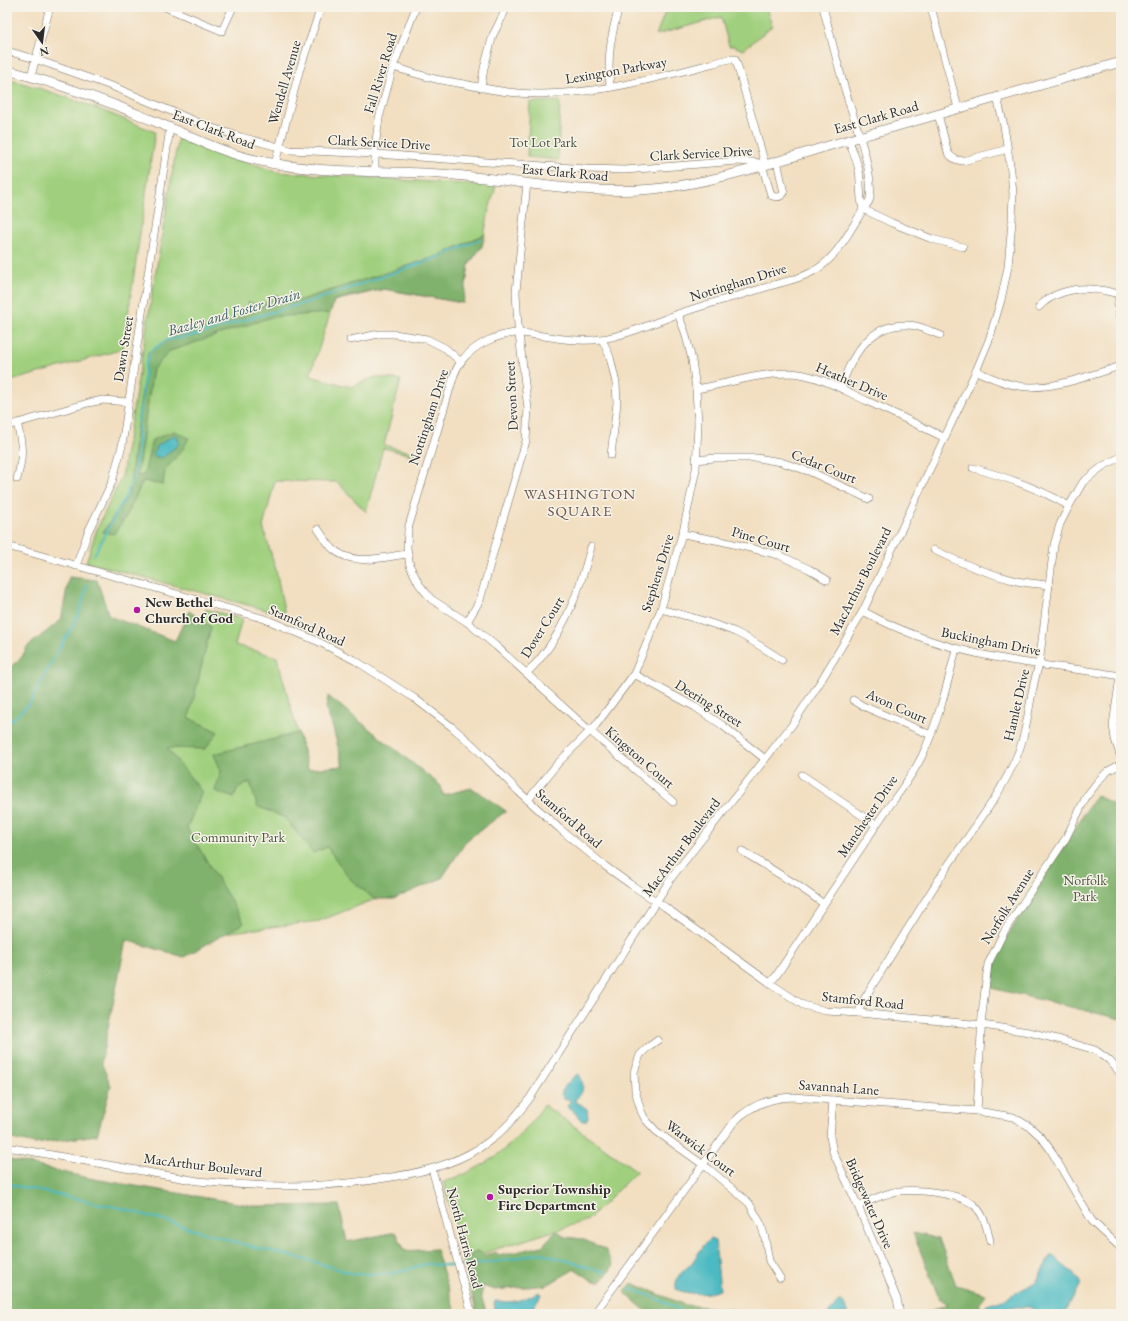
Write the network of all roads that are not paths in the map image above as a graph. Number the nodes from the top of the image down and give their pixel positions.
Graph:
1 (50, 7) edge
2 (165, 7) edge
3 (233, 7) edge
4 (321, 7) edge
5 (416, 7) edge
6 (507, 7) edge
7 (619, 7) edge
8 (823, 7) edge
9 (931, 7) edge
10 (7, 51) edge
11 (35, 59) junction
12 (1121, 62) edge
13 (393, 66) junction
14 (7, 70) edge
15 (31, 76) junction
16 (610, 86) junction
17 (481, 88) junction
18 (997, 97) junction
19 (958, 108) junction
20 (938, 114) junction
21 (170, 128) junction
22 (859, 137) junction
23 (849, 140) junction
24 (280, 148) junction
25 (1008, 149) junction
26 (376, 154) junction
27 (777, 161) junction
28 (275, 164) junction
29 (763, 165) junction
30 (375, 171) junction
31 (527, 183) junction
32 (863, 209) junction
33 (963, 247) dead end
34 (1120, 292) edge
35 (1039, 307) dead end
36 (678, 314) junction
37 (1121, 325) edge
38 (519, 333) junction
39 (940, 335) dead end
40 (602, 339) junction
41 (350, 340) dead end
42 (461, 362) junction
43 (1121, 366) edge
44 (976, 371) junction
45 (841, 388) junction
46 (696, 389) junction
47 (128, 402) junction
48 (17, 423) junction
49 (7, 426) edge
50 (945, 438) junction
51 (611, 455) dead end
52 (1121, 457) edge
53 (696, 460) junction
54 (973, 468) dead end
55 (18, 479) dead end
56 (870, 499) dead end
57 (1069, 506) junction
58 (318, 529) dead end
59 (683, 534) junction
60 (7, 546) edge
61 (591, 547) dead end
62 (934, 550) dead end
63 (408, 554) junction
64 (76, 566) junction
65 (827, 580) dead end
66 (1048, 585) junction
67 (661, 609) junction
68 (863, 611) junction
69 (467, 622) junction
70 (956, 649) junction
71 (782, 660) dead end
72 (1039, 664) junction
73 (527, 673) junction
74 (1121, 673) edge
75 (634, 674) junction
76 (853, 700) dead end
77 (590, 731) junction
78 (931, 736) junction
79 (1121, 758) edge
80 (765, 759) junction
81 (1121, 764) edge
82 (802, 775) dead end
83 (528, 800) junction
84 (673, 802) dead end
85 (876, 825) junction
86 (742, 851) dead end
87 (656, 901) junction
88 (824, 904) junction
89 (770, 983) junction
90 (859, 1013) junction
91 (982, 1025) junction
92 (658, 1040) dead end
93 (1121, 1074) edge
94 (833, 1100) junction
95 (977, 1111) junction
96 (7, 1147) edge
97 (702, 1165) junction
98 (432, 1169) junction
99 (858, 1206) junction
100 (990, 1241) dead end
101 (1121, 1248) edge
102 (780, 1278) dead end
103 (472, 1314) edge
104 (594, 1314) edge
105 (900, 1314) edge

1 - 11 street
2 - 3 street
4 - 24 street, Wendell Avenue
5 - 13 street, Fall River Road
6 - 17 street
7 - 16 street
8 - 22 street, Nottingham Drive
9 - 19 street
10 - 11 street, Clark Service Drive
11 - 15 street
11 - 24 street, Clark Service Drive
12 - 18 main road, East Clark Road
13 - 17 street, Lexington Parkway
13 - 26 street, Fall River Road
14 - 15 main road, East Clark Road
15 - 21 main road, East Clark Road
16 - 17 street, Lexington Parkway
16 - 29 street, Lexington Parkway
18 - 19 main road, East Clark Road
18 - 25 street, MacArthur Boulevard
19 - 20 main road, East Clark Road
20 - 22 main road, East Clark Road
20 - 25 street
21 - 28 main road, East Clark Road
21 - 47 street, Dawn Street
22 - 23 main road, East Clark Road
22 - 32 street, Nottingham Drive
23 - 27 main road, East Clark Road
23 - 32 street
24 - 26 street, Clark Service Drive
24 - 28 street, Wendell Avenue
25 - 44 street, MacArthur Boulevard
26 - 29 street, Clark Service Drive
26 - 30 street, Fall River Road
27 - 29 main road, East Clark Road
27 - 29 street
28 - 30 main road, East Clark Road
29 - 31 main road, East Clark Road
30 - 31 main road, East Clark Road
31 - 38 street, Devon Street
32 - 33 street
32 - 36 street, Nottingham Drive
34 - 35 street
34 - 37 street
36 - 40 street, Nottingham Drive
36 - 46 street, Stephens Drive
38 - 40 street, Nottingham Drive
38 - 42 street, Nottingham Drive
38 - 69 street, Devon Street
39 - 45 street
40 - 51 street
41 - 42 street
42 - 63 street, Nottingham Drive
43 - 44 street
44 - 50 street, MacArthur Boulevard
45 - 46 street, Heather Drive
45 - 50 street, Heather Drive
46 - 53 street, Stephens Drive
47 - 48 street
47 - 64 street, Dawn Street
48 - 49 street
48 - 55 street
50 - 68 street, MacArthur Boulevard
52 - 57 street, Hamlet Drive
53 - 56 street, Cedar Court
53 - 59 street, Stephens Drive
54 - 57 street
57 - 66 street, Hamlet Drive
58 - 63 street
59 - 65 street, Pine Court
59 - 67 street, Stephens Drive
60 - 64 street, Stamford Road
61 - 73 street, Dover Court
62 - 66 street
63 - 69 street, Nottingham Drive
64 - 83 street, Stamford Road
66 - 72 street, Hamlet Drive
67 - 71 street
67 - 75 street, Stephens Drive
68 - 70 street, Buckingham Drive
68 - 80 street, MacArthur Boulevard
69 - 73 street, Nottingham Drive
70 - 72 street, Buckingham Drive
70 - 78 street, Manchester Drive
72 - 74 street, Buckingham Drive
72 - 90 street, Hamlet Drive
73 - 77 street, Nottingham Drive
74 - 79 street
75 - 77 street, Stephens Drive
75 - 80 street, Deering Street
76 - 78 street, Avon Court
77 - 83 street, Stephens Drive
77 - 84 street, Kingston Court
78 - 85 street, Manchester Drive
80 - 87 street, MacArthur Boulevard
81 - 91 street, Norfolk Avenue
82 - 85 street
83 - 87 street, Stamford Road
85 - 88 street, Manchester Drive
86 - 88 street
87 - 89 street, Stamford Road
87 - 98 street, MacArthur Boulevard
88 - 89 street, Manchester Drive
89 - 90 street, Stamford Road
90 - 91 street, Stamford Road
91 - 93 street, Stamford Road
91 - 95 street, Norfolk Avenue
92 - 97 street, Warwick Court
94 - 95 street, Savannah Lane
94 - 97 street, Savannah Lane
94 - 99 street, Bridgewater Drive
95 - 101 street, Savannah Lane
96 - 98 street, MacArthur Boulevard
97 - 102 street, Warwick Court
97 - 104 street, Savannah Lane
98 - 103 street, North Harris Road
99 - 100 street
99 - 105 street, Bridgewater Drive

